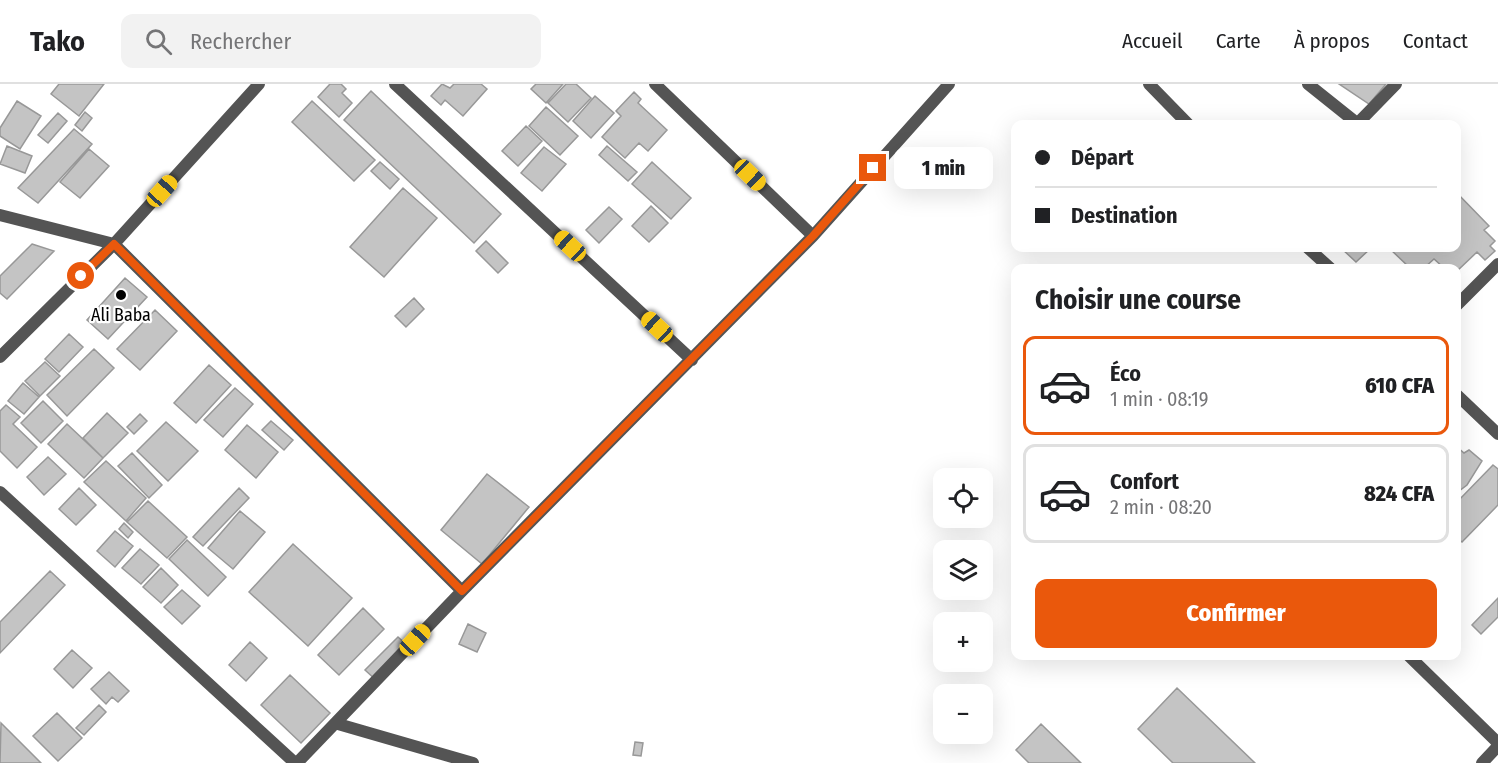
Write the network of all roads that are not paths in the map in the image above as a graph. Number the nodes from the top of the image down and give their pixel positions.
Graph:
1 (259, 84) edge
2 (395, 84) edge
3 (655, 84) edge
4 (949, 84) edge
5 (1149, 84) edge
6 (1308, 84) edge
7 (1396, 84) edge
8 (1184, 120) edge
9 (1353, 120) edge
10 (1362, 120) edge
11 (0, 215) edge
12 (813, 236) junction
13 (114, 244) junction
14 (1312, 252) edge
15 (1326, 264) edge
16 (1498, 264) edge
17 (1461, 301) edge
18 (0, 357) edge
19 (692, 360) junction
20 (1461, 399) edge
21 (1498, 434) edge
22 (0, 492) edge
23 (462, 591) junction
24 (1413, 660) edge
25 (338, 723) junction
26 (1498, 744) edge
27 (296, 763) edge
28 (473, 763) edge
29 (1482, 763) edge

1 - 13 street
2 - 19 street
3 - 12 street
4 - 12 street
5 - 8 street
6 - 9 street
7 - 10 street
11 - 13 street
12 - 19 street
13 - 18 street
13 - 23 street
14 - 15 street
16 - 17 street
19 - 23 street
20 - 21 street
22 - 27 street
23 - 25 street
24 - 26 street
25 - 27 street
25 - 28 street
26 - 29 street

